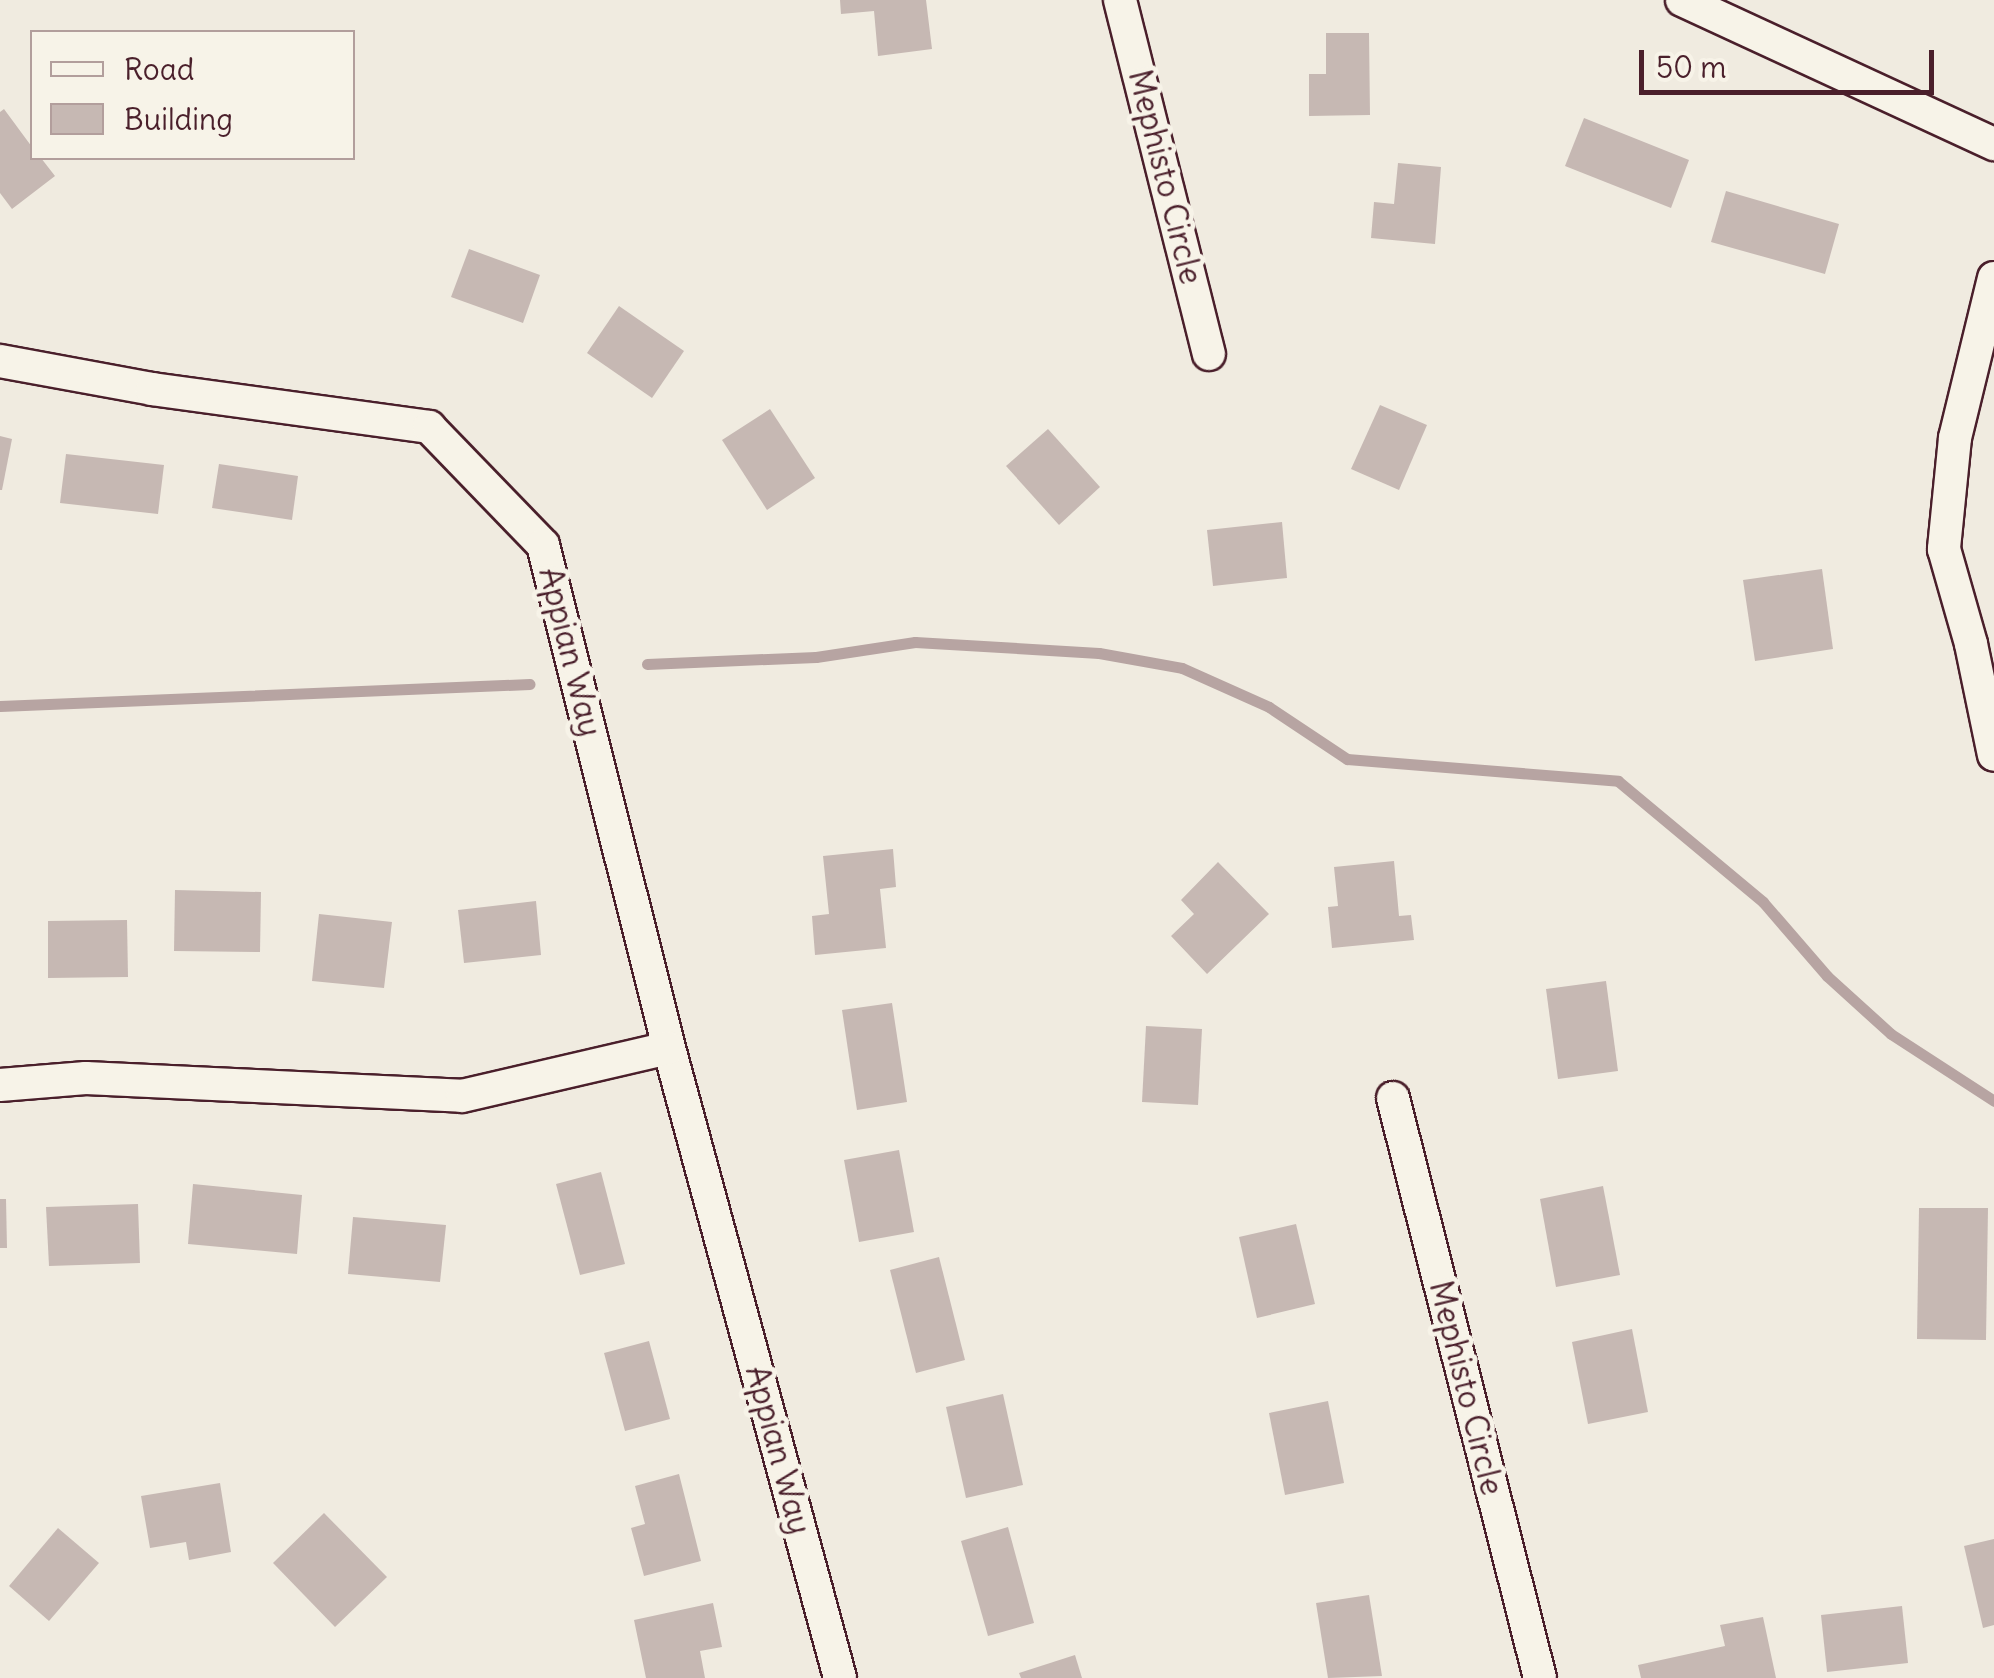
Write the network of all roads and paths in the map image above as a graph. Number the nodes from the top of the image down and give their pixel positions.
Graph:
1 (1120, 0) edge
2 (1682, 0) edge
3 (1994, 144) edge
4 (1994, 278) edge
5 (1209, 354) dead end
6 (0, 362) edge
7 (1994, 756) edge
8 (669, 1048) junction
9 (0, 1086) edge
10 (1393, 1098) dead end
11 (840, 1678) edge
12 (1540, 1678) edge

1 - 5 street, Mephisto Circle
2 - 3 street
4 - 7 street
6 - 8 street, Appian Way
8 - 9 street
8 - 11 street, Appian Way
10 - 12 street, Mephisto Circle

